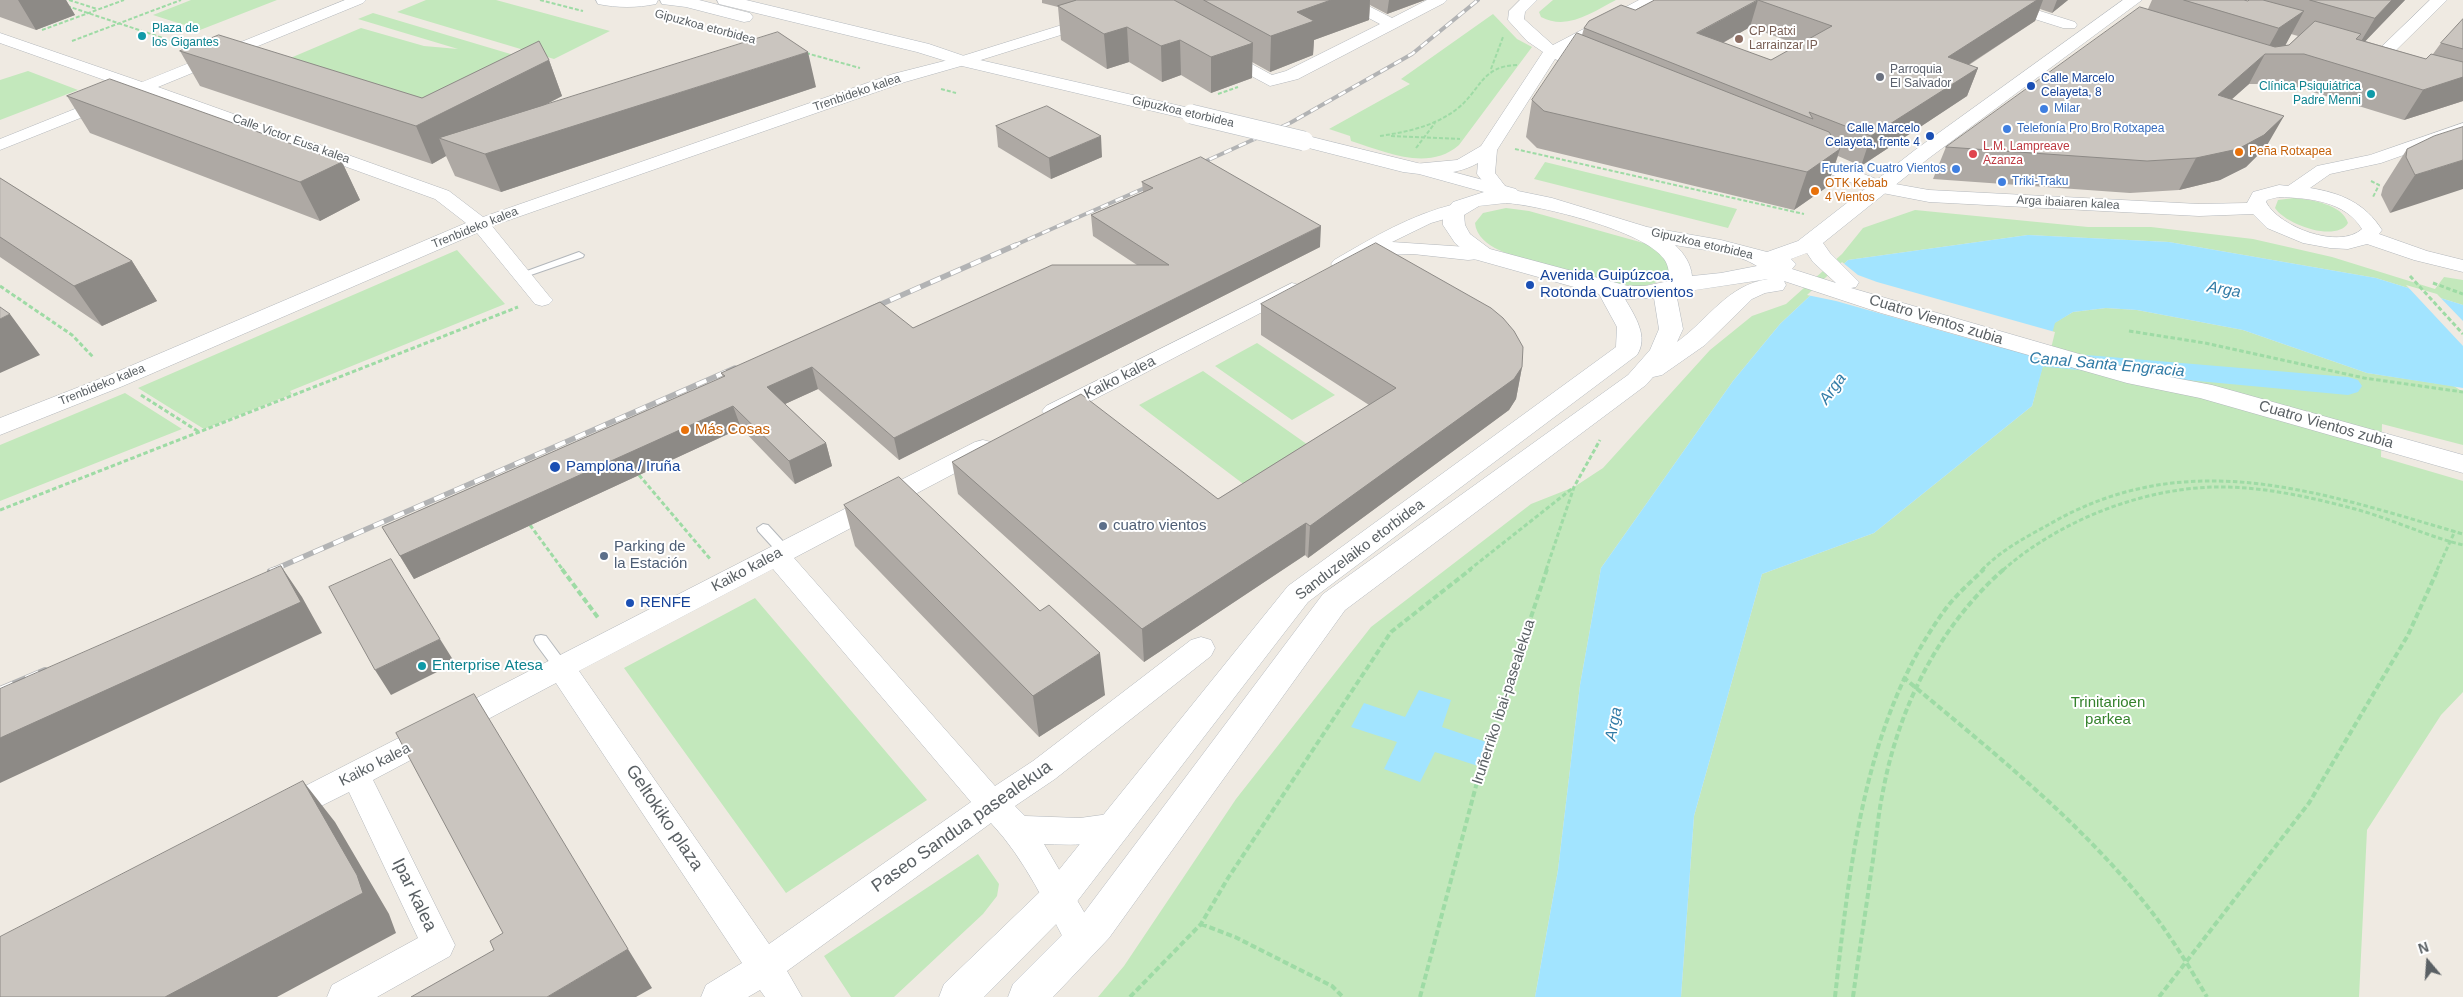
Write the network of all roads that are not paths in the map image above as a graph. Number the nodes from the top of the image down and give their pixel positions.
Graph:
1 (329, 0) edge
2 (358, 0) edge
3 (604, 0) edge
4 (650, 0) edge
5 (668, 0) edge
6 (725, 0) edge
7 (1345, 0) edge
8 (1439, 0) edge
9 (1651, 0) edge
10 (1989, 0) edge
11 (2134, 0) edge
12 (2440, 0) edge
13 (1523, 6) edge
14 (1157, 8) edge
15 (1393, 24) junction
16 (2069, 25) dead end
17 (1548, 36) junction
18 (0, 38) edge
19 (1206, 44) edge
20 (28, 48) junction
21 (7, 56) dead end
22 (962, 61) junction
23 (2396, 68) edge
24 (1607, 76) edge
25 (135, 85) junction
26 (2463, 128) edge
27 (0, 133) edge
28 (0, 145) edge
29 (1488, 150) junction
30 (1789, 151) edge
31 (2375, 159) junction
32 (1412, 162) junction
33 (1879, 187) junction
34 (1500, 191) junction
35 (2293, 191) junction
36 (2349, 191) junction
37 (1525, 198) junction
38 (2258, 208) junction
39 (1456, 209) junction
40 (1839, 218) junction
41 (480, 224) junction
42 (1636, 230) junction
43 (2368, 237) junction
44 (1812, 242) junction
45 (1721, 247) junction
46 (1361, 252) junction
47 (1482, 254) junction
48 (578, 255) dead end
49 (1768, 259) junction
50 (2463, 266) edge
51 (521, 275) junction
52 (1784, 275) junction
53 (1681, 285) junction
54 (1847, 287) junction
55 (1608, 290) junction
56 (542, 300) dead end
57 (1637, 380) junction
58 (1038, 420) edge
59 (0, 427) edge
60 (1002, 438) edge
61 (2456, 462) edge
62 (764, 528) dead end
63 (780, 553) junction
64 (542, 640) dead end
65 (1201, 648) dead end
66 (561, 667) junction
67 (356, 775) junction
68 (993, 804) junction
69 (258, 825) edge
70 (1116, 827) junction
71 (1017, 829) junction
72 (1059, 897) junction
73 (1082, 940) junction
74 (765, 967) junction
75 (344, 997) edge
76 (718, 997) edge
77 (785, 997) edge
78 (958, 997) edge
79 (1027, 997) edge

1 - 25 street
2 - 25 street
3 - 4 main road
5 - 22 main road, Gipuzkoa etorbidea
6 - 22 main road, Gipuzkoa etorbidea
7 - 15 street
8 - 15 street
9 - 17 street
10 - 16 street
11 - 33 main road
12 - 23 street
13 - 17 street
13 - 17 street
14 - 22 street, Trenbideko kalea
15 - 19 street
17 - 24 street
17 - 29 street
18 - 20 street, Calle Victor Eusa kalea
20 - 21 street
20 - 25 street, Calle Victor Eusa kalea
22 - 32 main road, Gipuzkoa etorbidea, bridge
22 - 41 street, Trenbideko kalea
25 - 27 street
25 - 28 street
25 - 41 street, Calle Victor Eusa kalea
26 - 31 street
29 - 32 street
29 - 34 street
30 - 33 street, Arga ibaiaren kalea
31 - 35 street
31 - 36 street
32 - 34 main road, Gipuzkoa etorbidea
32 - 39 main road, Gipuzkoa etorbidea
33 - 38 street, Arga ibaiaren kalea
33 - 40 main road
34 - 37 main road, Gipuzkoa etorbidea
35 - 36 street
35 - 38 street
36 - 43 street
37 - 39 main road
37 - 42 main road, Gipuzkoa etorbidea
38 - 43 street
39 - 46 street, Kaiko kalea
39 - 47 main road
40 - 44 main road
40 - 45 main road
41 - 51 street, Calle Victor Eusa kalea
41 - 59 street, Trenbideko kalea
42 - 45 main road, Gipuzkoa etorbidea
42 - 53 main road, Sanduzelaiko etorbidea
43 - 50 street
44 - 49 main road
44 - 54 main road, Cuatro Vientos zubia
45 - 49 main road, Gipuzkoa etorbidea
46 - 47 street, Kaiko kalea
46 - 58 street, Kaiko kalea
47 - 55 main road
48 - 51 lane
49 - 52 main road, Gipuzkoa etorbidea
49 - 53 main road, Gipuzkoa etorbidea
51 - 56 street, Calle Victor Eusa kalea
52 - 53 main road, Gipuzkoa etorbidea
52 - 54 main road, Cuatro Vientos zubia
52 - 57 main road, Sanduzelaiko etorbidea
53 - 55 main road
53 - 57 main road, Sanduzelaiko etorbidea
54 - 61 main road, Cuatro Vientos zubia
55 - 70 main road, Sanduzelaiko etorbidea
57 - 73 main road, Sanduzelaiko etorbidea
60 - 63 street, Kaiko kalea
62 - 63 lane
63 - 66 street, Kaiko kalea
63 - 68 street
64 - 66 lane, Geltokiko plaza
65 - 68 street, Paseo Sandua pasealekua
66 - 67 street, Kaiko kalea
66 - 74 street, Geltokiko plaza
67 - 69 street, Kaiko kalea
67 - 75 street, Ipar kalea
68 - 71 street
68 - 74 street, Paseo Sandua pasealekua
70 - 71 street
70 - 72 main road, Sanduzelaiko etorbidea
71 - 72 street
72 - 73 street
72 - 78 main road, Sanduzelaiko etorbidea
73 - 79 main road, Sanduzelaiko etorbidea
74 - 76 street, Paseo Sandua pasealekua
74 - 77 street, Geltokiko plaza

